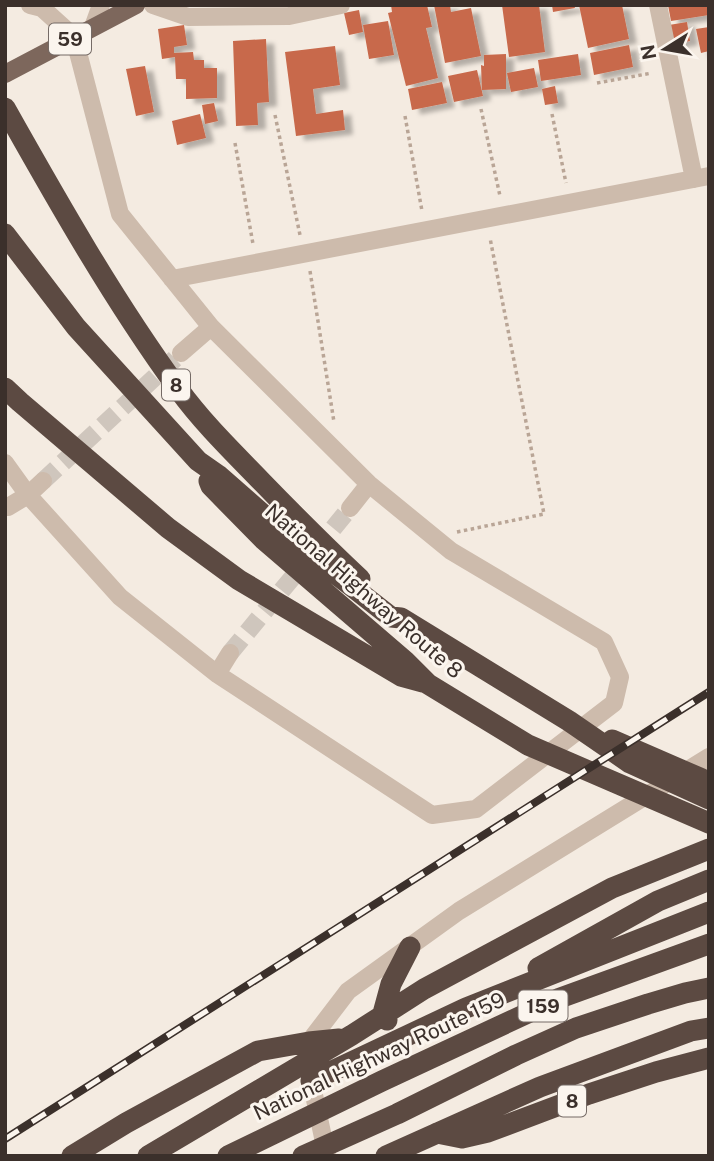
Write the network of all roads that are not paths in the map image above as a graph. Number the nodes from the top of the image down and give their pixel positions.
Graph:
1 (30, 5) edge
2 (101, 5) edge
3 (135, 5) edge
4 (153, 5) edge
5 (341, 5) edge
6 (658, 5) edge
7 (93, 27) junction
8 (74, 37) junction
9 (5, 74) edge
10 (5, 108) edge
11 (701, 177) edge
12 (9, 241) edge
13 (172, 279) junction
14 (211, 327) junction
15 (181, 353) tunnel mouth
16 (5, 388) edge
17 (198, 461) junction
18 (5, 463) edge
19 (43, 481) tunnel mouth
20 (369, 484) junction
21 (28, 495) junction
22 (8, 507) dead end
23 (350, 508) tunnel mouth
24 (401, 618) junction
25 (230, 653) tunnel mouth
26 (217, 674) junction
27 (428, 684) junction
28 (569, 720) junction
29 (528, 745) junction
30 (709, 757) edge
31 (709, 782) edge
32 (709, 799) edge
33 (709, 823) edge
34 (709, 839) edge
35 (709, 849) edge
36 (709, 880) edge
37 (709, 912) edge
38 (709, 944) edge
39 (410, 947) junction
40 (709, 988) edge
41 (466, 1008) junction
42 (709, 1027) edge
43 (414, 1032) junction
44 (309, 1042) junction
45 (709, 1058) edge
46 (311, 1080) junction
47 (436, 1133) junction
48 (72, 1156) edge
49 (148, 1156) edge
50 (228, 1156) edge
51 (303, 1156) edge
52 (327, 1156) edge
53 (386, 1156) edge

1 - 8 street
2 - 7 street
3 - 7 main road, 59
4 - 5 street
6 - 11 street
7 - 8 main road, 59
8 - 9 main road, 59
8 - 13 street
10 - 24 highway, 8
11 - 13 street
12 - 17 highway, National Highway Route 8 / 8
13 - 14 street
14 - 15 street
14 - 20 street
16 - 27 highway, 8
17 - 24 highway, National Highway Route 8 / 8
17 - 27 highway, National Highway Route 8 / 8
18 - 21 street
19 - 21 street
20 - 23 street
20 - 26 street
21 - 22 street
21 - 26 street
24 - 28 highway, National Highway Route 8 / 8
25 - 26 street
27 - 29 highway, National Highway Route 8 / 8
28 - 31 highway
28 - 32 highway, National Highway Route 8 / 8
29 - 33 highway, National Highway Route 8 / 8
29 - 34 highway
30 - 39 street
35 - 49 highway
36 - 41 highway
37 - 41 highway
38 - 50 highway, National Highway Route 159 / 159
39 - 43 highway
39 - 44 street
40 - 51 highway, 159
41 - 43 highway
42 - 47 highway
43 - 44 highway
43 - 46 highway
44 - 46 street
44 - 48 highway
45 - 47 highway, 8
46 - 52 street
47 - 53 highway

